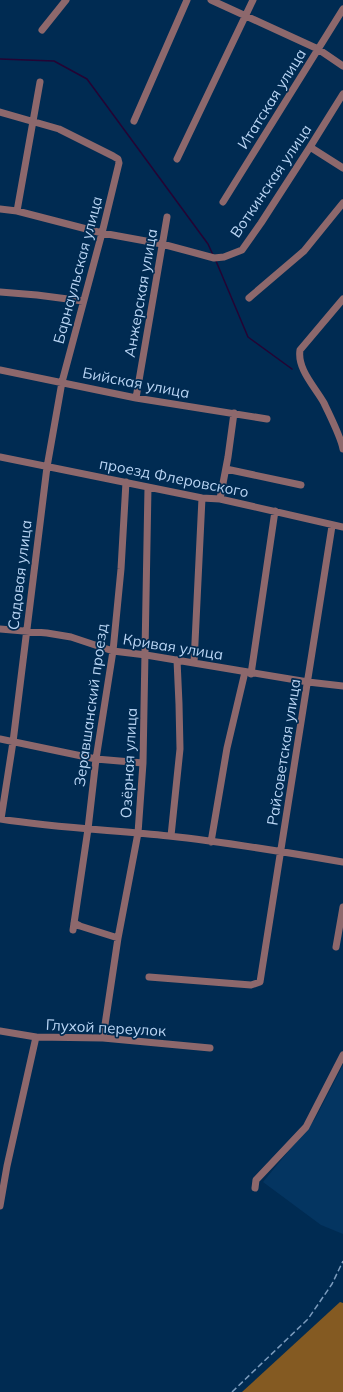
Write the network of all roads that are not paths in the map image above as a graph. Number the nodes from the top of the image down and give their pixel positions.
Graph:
1 (66, 0) edge
2 (187, 0) edge
3 (211, 0) edge
4 (253, 0) edge
5 (343, 9) edge
6 (246, 16) junction
7 (42, 30) dead end
8 (318, 49) junction
9 (343, 66) edge
10 (40, 82) dead end
11 (343, 94) edge
12 (0, 112) edge
13 (34, 121) junction
14 (134, 121) dead end
15 (310, 147) junction
16 (177, 159) dead end
17 (343, 168) edge
18 (223, 202) dead end
19 (343, 203) edge
20 (0, 209) edge
21 (17, 211) junction
22 (167, 217) dead end
23 (102, 233) junction
24 (162, 244) junction
25 (0, 292) edge
26 (249, 298) dead end
27 (343, 299) edge
28 (83, 301) junction
29 (0, 370) edge
30 (62, 382) junction
31 (136, 398) junction
32 (234, 413) junction
33 (267, 419) dead end
34 (343, 449) edge
35 (0, 457) edge
36 (47, 467) junction
37 (226, 469) junction
38 (126, 482) junction
39 (301, 485) dead end
40 (148, 487) junction
41 (202, 498) junction
42 (220, 499) junction
43 (274, 511) junction
44 (332, 526) junction
45 (343, 527) edge
46 (0, 629) edge
47 (26, 632) junction
48 (113, 651) junction
49 (146, 655) junction
50 (177, 660) junction
51 (194, 663) junction
52 (248, 673) junction
53 (308, 682) junction
54 (343, 686) edge
55 (0, 739) edge
56 (13, 742) junction
57 (96, 758) junction
58 (143, 763) junction
59 (0, 819) edge
60 (88, 829) junction
61 (138, 833) junction
62 (171, 836) junction
63 (211, 842) junction
64 (280, 851) junction
65 (343, 862) edge
66 (343, 907) edge
67 (118, 938) junction
68 (336, 947) dead end
69 (149, 977) dead end
70 (0, 1031) edge
71 (36, 1037) junction
72 (102, 1038) junction
73 (210, 1048) dead end
74 (343, 1055) edge
75 (4, 1166) edge
76 (255, 1188) dead end
77 (0, 1206) edge

1 - 7 street
2 - 14 street
3 - 6 street
4 - 6 street
5 - 8 street, Итатская улица
6 - 8 street
6 - 16 street
8 - 9 street
8 - 18 street, Итатская улица
10 - 13 street
11 - 15 street, Воткинская улица
12 - 13 street
13 - 21 street
13 - 23 street, Барнаульская улица
15 - 17 street
15 - 24 street, Воткинская улица
19 - 26 street
20 - 21 street, Воткинская улица
21 - 23 street, Воткинская улица
22 - 24 street, Анжерская улица
23 - 24 street, Воткинская улица
23 - 28 street, Барнаульская улица
24 - 31 street, Анжерская улица
25 - 28 street
27 - 34 street
28 - 30 street, Барнаульская улица
29 - 30 street, Бийская улица
30 - 31 street, Бийская улица
30 - 36 street, Садовая улица
31 - 32 street, Бийская улица
32 - 33 street, Бийская улица
32 - 37 street
35 - 36 street, проезд Флеровского
36 - 38 street, проезд Флеровского
36 - 47 street, Садовая улица
37 - 39 street
37 - 42 street
38 - 40 street, проезд Флеровского
38 - 48 street, Зеравшанский проезд
40 - 41 street, проезд Флеровского
40 - 49 street, Озёрная улица
41 - 42 street, проезд Флеровского
41 - 51 street
42 - 43 street, проезд Флеровского
43 - 44 street, проезд Флеровского
43 - 52 street
44 - 45 street, проезд Флеровского
44 - 53 street, Райсоветская улица
46 - 47 street, Кривая улица
47 - 48 street, Кривая улица
47 - 56 street, Садовая улица
48 - 49 street, Кривая улица
48 - 57 street, Зеравшанский проезд
49 - 50 street, Кривая улица
49 - 58 street, Озёрная улица
50 - 51 street, Кривая улица
50 - 62 street
51 - 52 street, Кривая улица
52 - 53 street, Кривая улица
52 - 63 street
53 - 54 street, Кривая улица
53 - 64 street, Райсоветская улица
55 - 56 street
56 - 57 street
56 - 59 street, Садовая улица
57 - 58 street
57 - 60 street, Зеравшанский проезд
58 - 61 street, Озёрная улица
59 - 60 street
60 - 61 street
60 - 67 street, Зеравшанский проезд
61 - 62 street
61 - 67 street, Озёрная улица
62 - 63 street
63 - 64 street
64 - 65 street
64 - 69 street, Райсоветская улица
66 - 68 street
67 - 72 street, Озёрная улица
70 - 71 street, Глухой переулок
71 - 72 street, Глухой переулок
71 - 75 street
72 - 73 street, Глухой переулок
74 - 76 street
75 - 77 street

